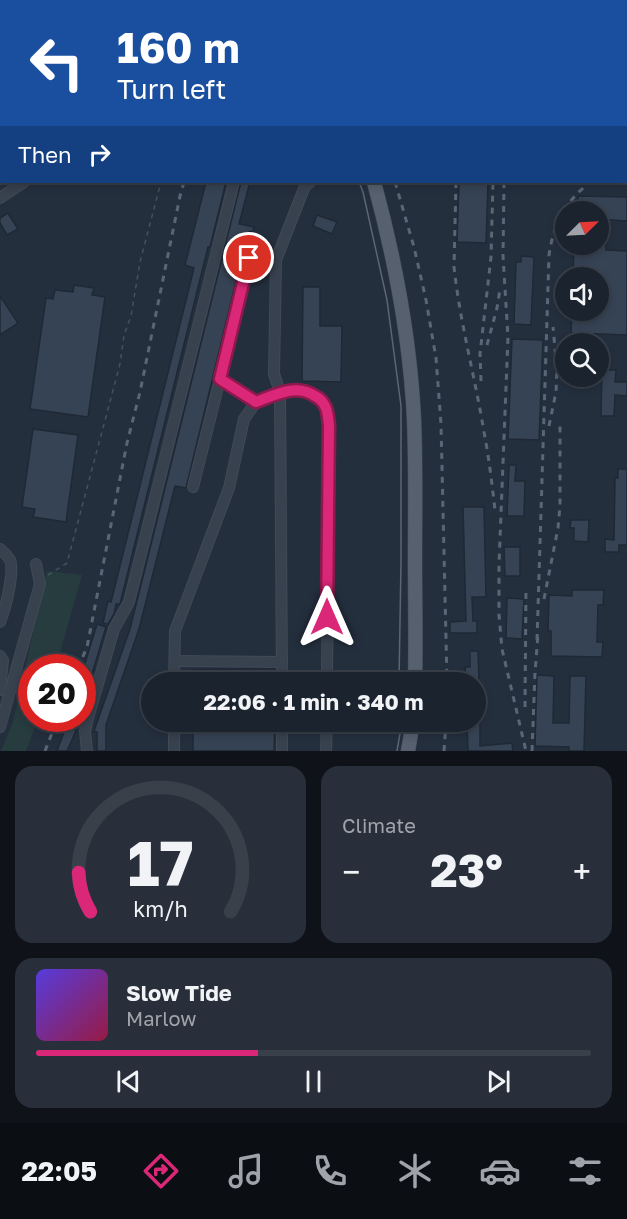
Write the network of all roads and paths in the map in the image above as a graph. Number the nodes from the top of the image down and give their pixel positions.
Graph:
1 (22, 183) edge
2 (161, 183) edge
3 (234, 183) edge
4 (309, 183) edge
5 (374, 183) edge
6 (0, 198) edge
7 (254, 238) dead end
8 (220, 379) junction
9 (280, 392) junction
10 (256, 402) junction
11 (193, 487) dead end
12 (0, 549) edge
13 (36, 564) dead end
14 (40, 584) junction
15 (0, 622) edge
16 (0, 656) edge
17 (175, 661) junction
18 (282, 662) junction
19 (174, 672) edge
20 (282, 672) edge
21 (327, 672) edge
22 (415, 672) edge
23 (0, 690) edge
24 (0, 727) edge
25 (174, 732) edge
26 (282, 732) edge
27 (327, 732) edge
28 (411, 732) edge
29 (87, 751) edge
30 (174, 751) edge
31 (282, 751) edge
32 (326, 751) edge
33 (408, 751) edge

1 - 6 street
2 - 14 path
3 - 29 street
4 - 9 street
5 - 22 main road
7 - 8 street
8 - 10 street
8 - 11 street
9 - 10 street
9 - 18 street
9 - 21 street
10 - 17 street
12 - 15 street
13 - 14 street
14 - 24 street
16 - 23 street
17 - 18 street
17 - 19 street
18 - 20 street
25 - 30 street
26 - 31 street
27 - 32 street
28 - 33 main road

